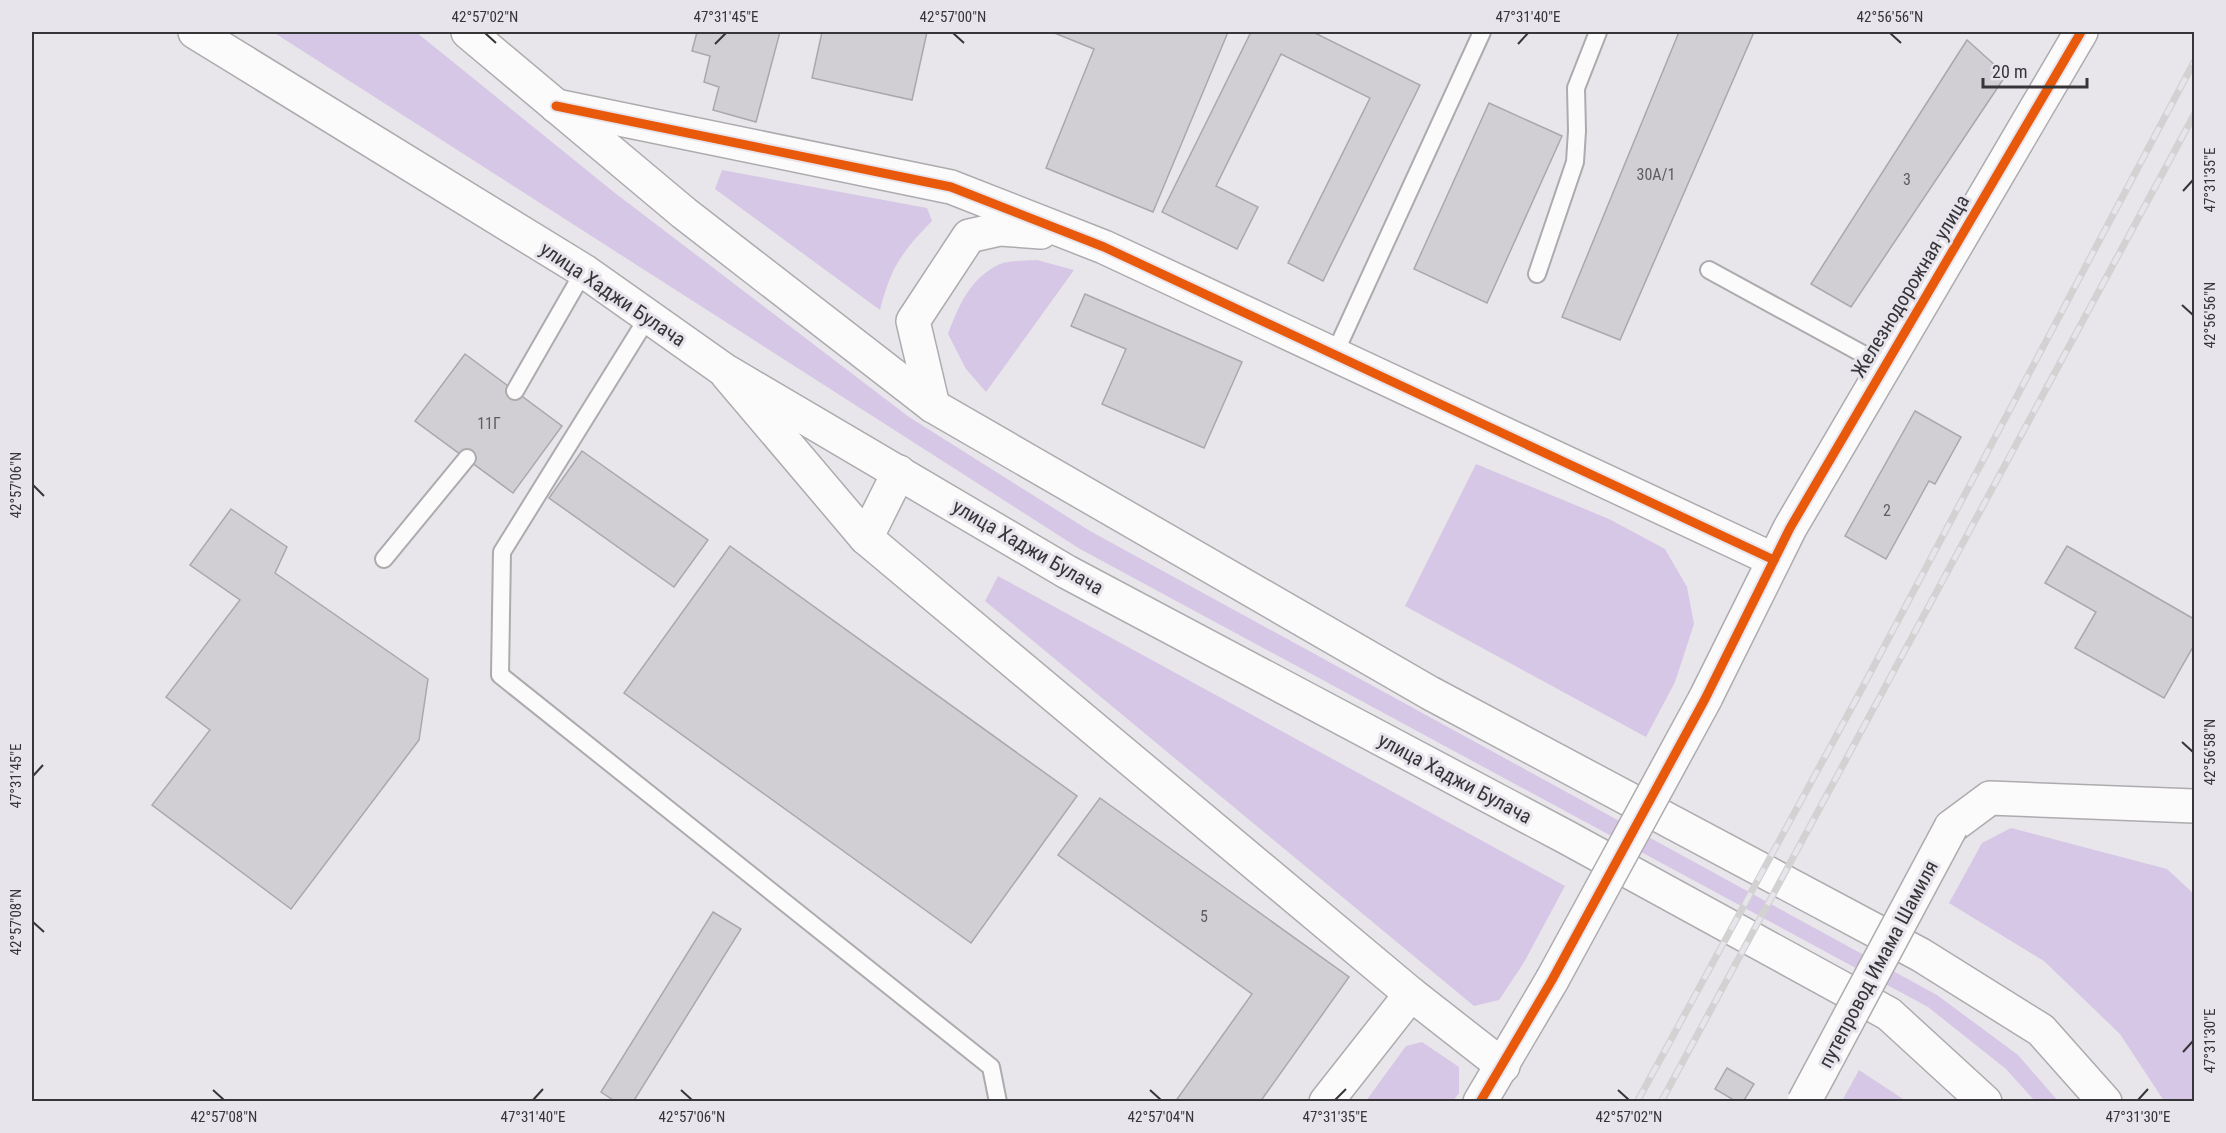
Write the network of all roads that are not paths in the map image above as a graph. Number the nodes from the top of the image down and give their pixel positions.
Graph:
1 (195, 32) edge
2 (468, 32) edge
3 (1482, 32) edge
4 (1598, 32) edge
5 (2081, 32) edge
6 (556, 106) junction
7 (1104, 247) junction
8 (1709, 270) dead end
9 (584, 271) junction
10 (1537, 274) dead end
11 (648, 317) junction
12 (1334, 355) junction
13 (1883, 365) junction
14 (724, 370) junction
15 (515, 392) dead end
16 (933, 406) junction
17 (466, 458) dead end
18 (899, 472) junction
19 (866, 538) junction
20 (384, 559) dead end
21 (1774, 560) junction
22 (2194, 806) edge
23 (1412, 994) junction
24 (1503, 1066) junction
25 (998, 1101) edge
26 (1326, 1101) edge
27 (1480, 1101) edge
28 (1804, 1101) edge
29 (1985, 1101) edge
30 (2105, 1101) edge

1 - 9 main road, улица Хаджи Булача
2 - 6 main road
3 - 12 lane
4 - 10 lane
5 - 13 main road, Железнодорожная улица
6 - 7 main road
6 - 16 main road
7 - 12 main road
7 - 16 main road
8 - 13 lane
9 - 11 main road, улица Хаджи Булача
9 - 15 lane
11 - 14 main road, улица Хаджи Булача
11 - 25 lane
12 - 21 main road
13 - 21 main road, Железнодорожная улица
14 - 18 main road, улица Хаджи Булача
14 - 19 main road
16 - 30 main road
17 - 20 lane
18 - 19 main road
18 - 29 main road, улица Хаджи Булача
19 - 23 main road
21 - 24 main road, Железнодорожная улица, bridge
22 - 28 main road, путепровод Имама Шамиля, bridge
23 - 24 main road
23 - 26 main road
24 - 27 main road, Железнодорожная улица

